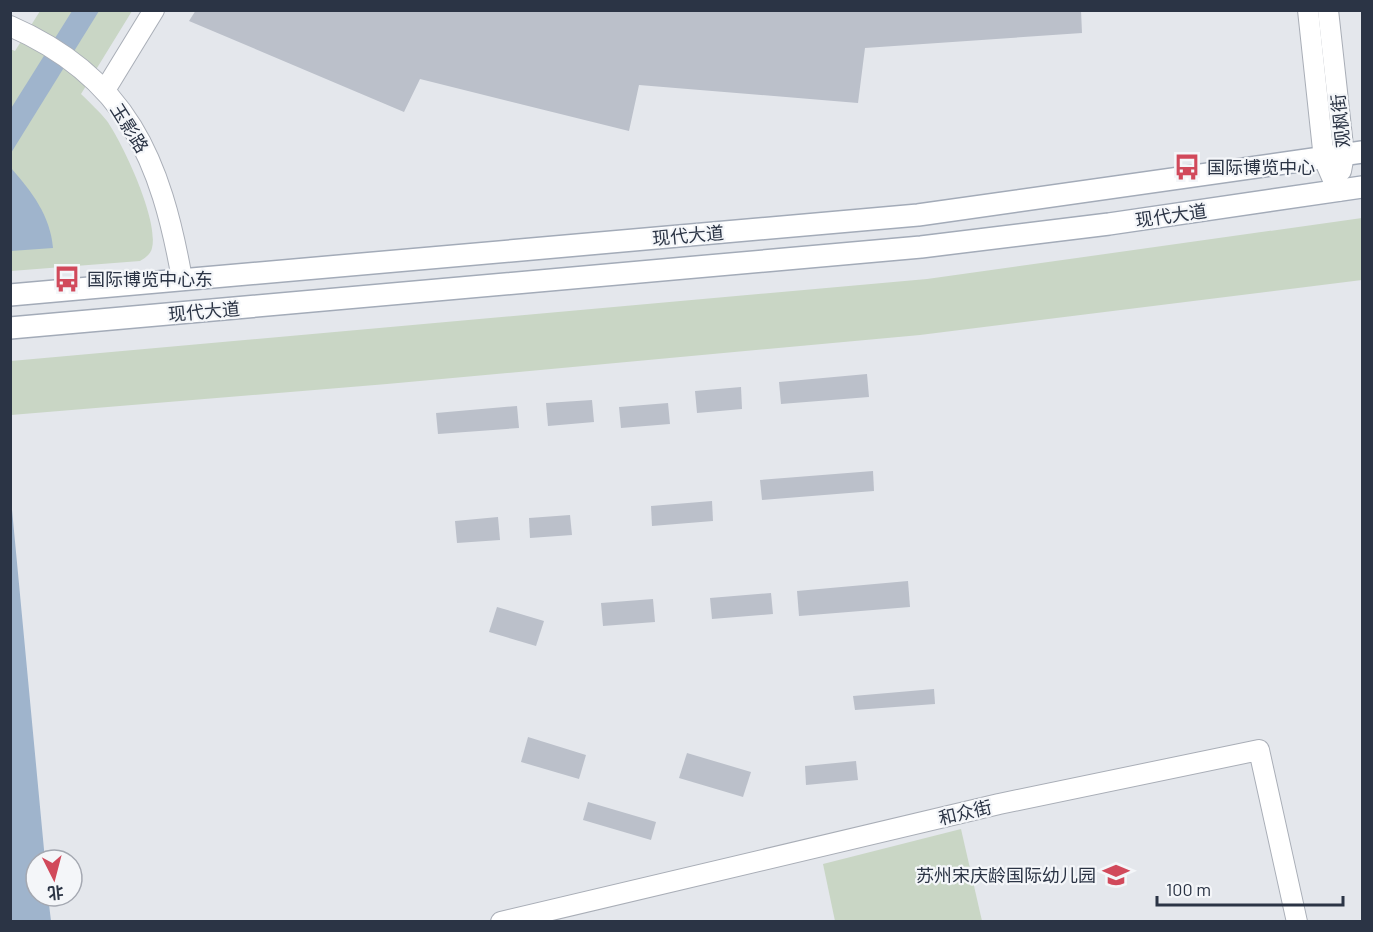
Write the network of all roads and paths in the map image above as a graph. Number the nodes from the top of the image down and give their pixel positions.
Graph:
1 (18, 10) edge
2 (153, 10) edge
3 (1308, 10) edge
4 (1328, 10) edge
5 (10, 25) edge
6 (105, 90) junction
7 (1344, 155) edge
8 (1362, 187) edge
9 (1338, 191) junction
10 (182, 279) junction
11 (10, 295) edge
12 (10, 328) edge
13 (501, 921) edge
14 (1297, 921) edge

1 - 5 street
2 - 6 street
3 - 7 street, 观枫街
4 - 7 street, 观枫街
5 - 6 street, 玉影路
6 - 10 street, 玉影路
7 - 9 street, 观枫街
7 - 10 main road, 现代大道
8 - 9 main road, 现代大道
9 - 12 main road, 现代大道
10 - 11 main road, 现代大道
13 - 14 street, 和众街

